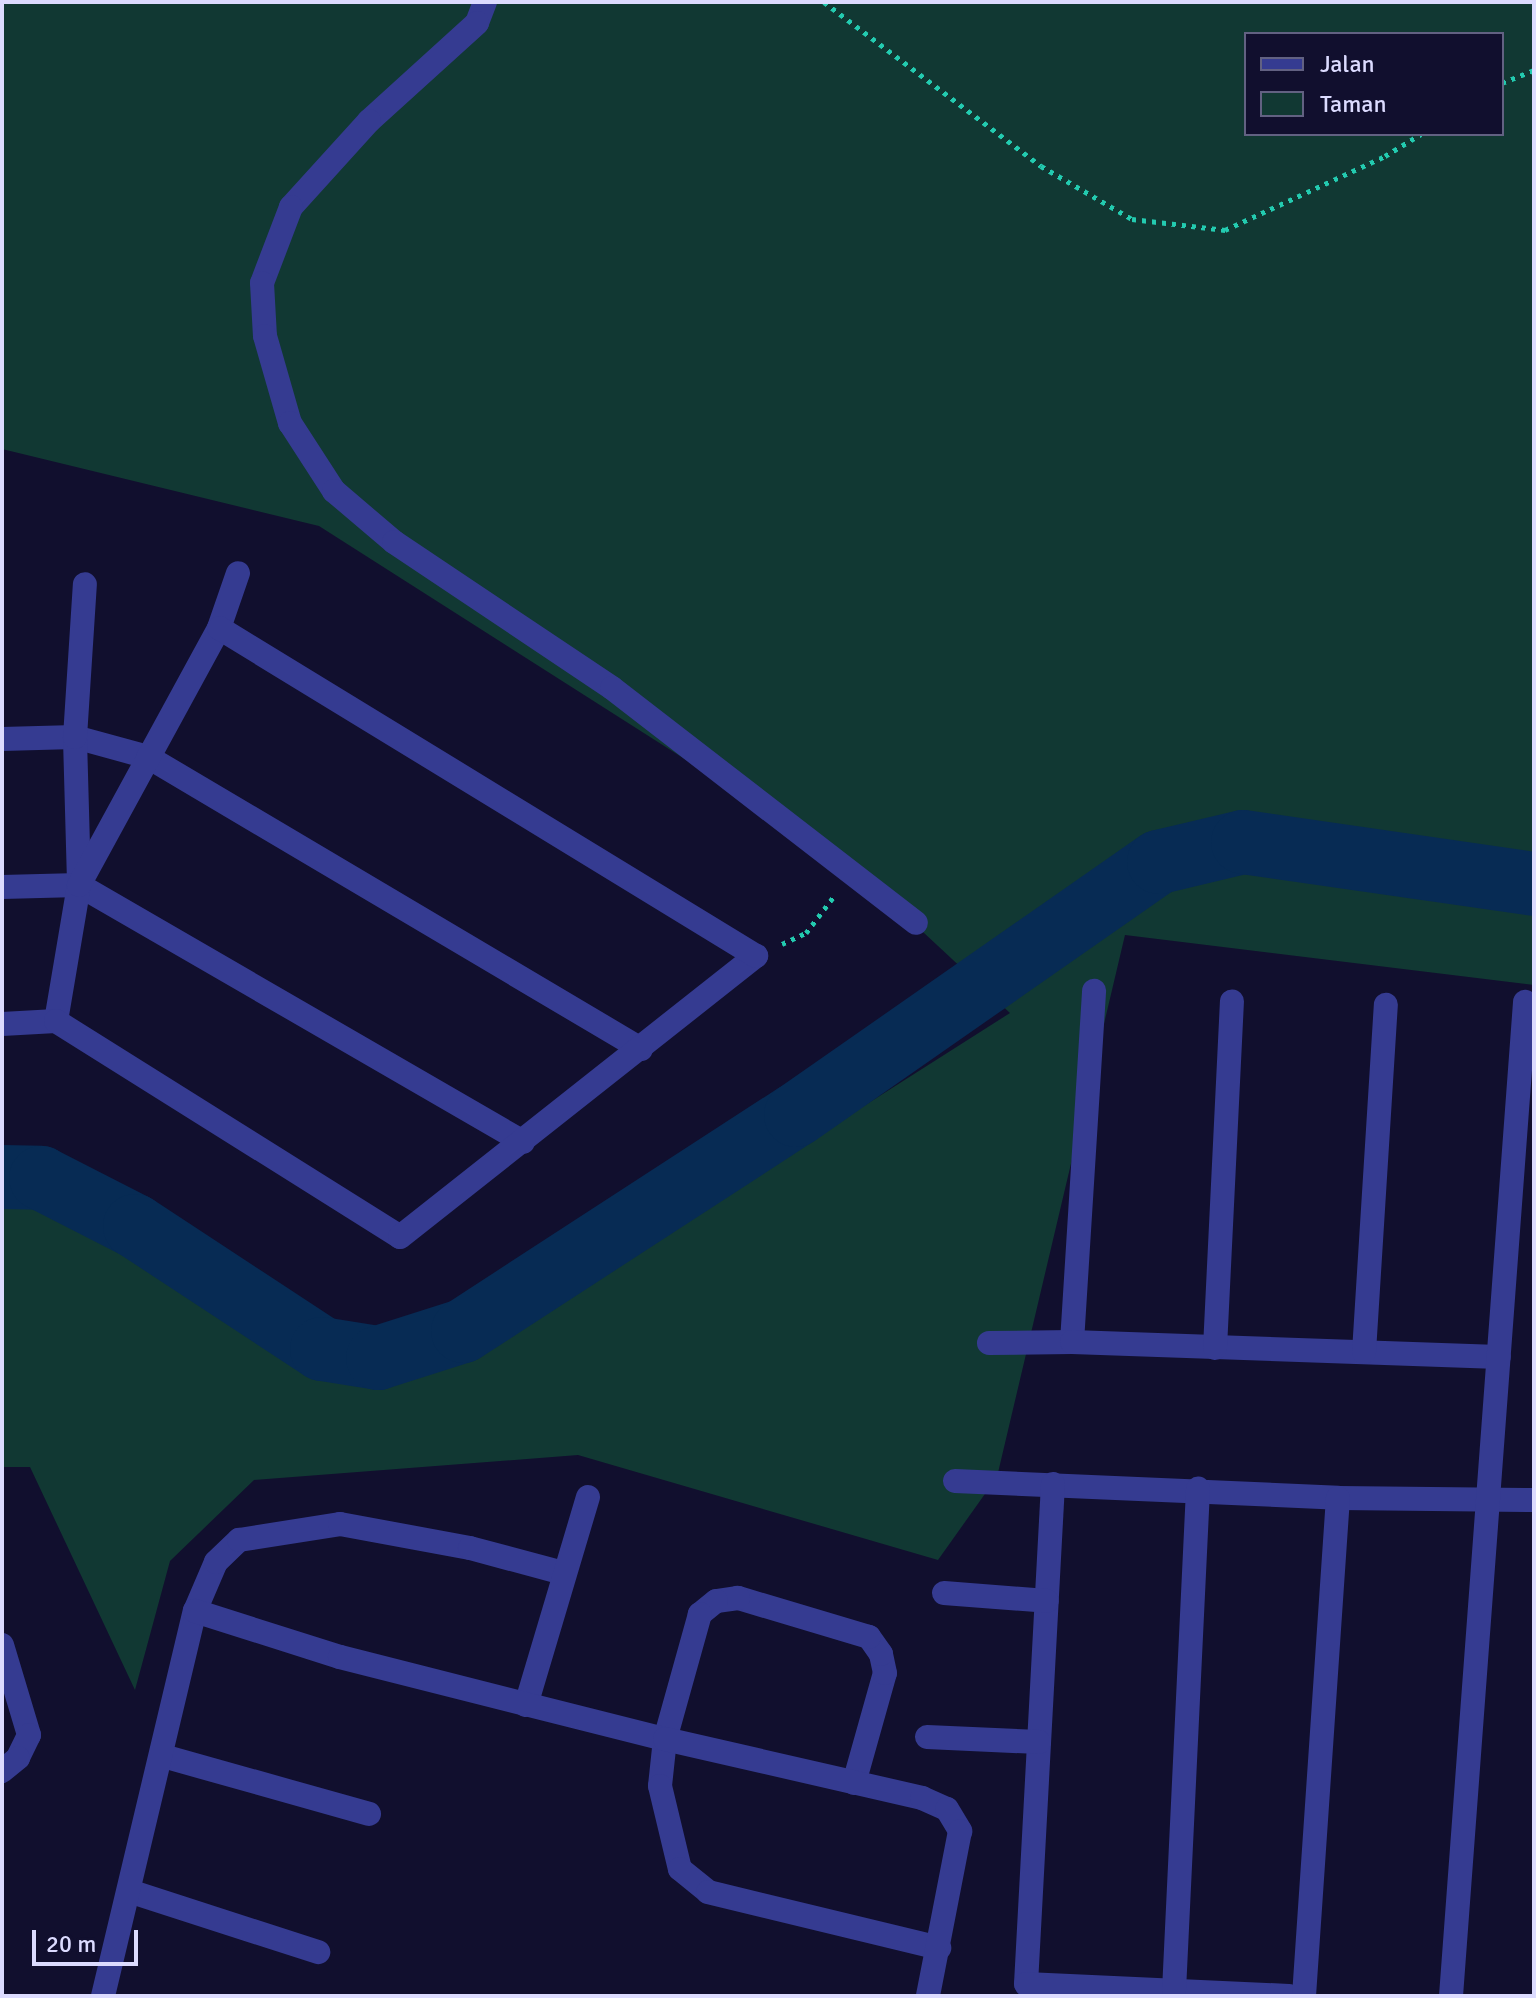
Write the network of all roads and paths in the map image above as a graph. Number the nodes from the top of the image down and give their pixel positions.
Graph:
1 (485, 2) edge
2 (824, 2) edge
3 (1534, 70) edge
4 (1504, 82) edge
5 (1418, 136) edge
6 (238, 573) dead end
7 (85, 584) dead end
8 (219, 628) junction
9 (75, 737) junction
10 (2, 739) edge
11 (148, 757) junction
12 (852, 873) junction
13 (79, 885) junction
14 (2, 887) edge
15 (916, 923) dead end
16 (756, 956) junction
17 (1094, 991) dead end
18 (1232, 1001) dead end
19 (1525, 1002) dead end
20 (1386, 1005) dead end
21 (56, 1021) junction
22 (2, 1024) edge
23 (641, 1049) junction
24 (523, 1142) junction
25 (1072, 1342) junction
26 (989, 1343) dead end
27 (1215, 1348) junction
28 (1364, 1352) junction
29 (1499, 1357) junction
30 (955, 1481) dead end
31 (1053, 1484) junction
32 (1198, 1489) junction
33 (588, 1497) dead end
34 (1338, 1498) junction
35 (1488, 1498) junction
36 (1534, 1500) edge
37 (563, 1573) junction
38 (944, 1593) dead end
39 (1047, 1601) junction
40 (195, 1611) junction
41 (2, 1645) edge
42 (526, 1705) junction
43 (927, 1737) dead end
44 (665, 1739) junction
45 (1039, 1742) junction
46 (163, 1756) junction
47 (2, 1771) edge
48 (854, 1783) junction
49 (369, 1814) dead end
50 (129, 1891) junction
51 (939, 1948) junction
52 (318, 1952) dead end
53 (1174, 1991) junction
54 (103, 1996) edge
55 (928, 1996) edge
56 (1289, 1996) edge
57 (1304, 1996) edge
58 (1451, 1996) edge

1 - 12 street
2 - 5 path
3 - 4 path
6 - 8 street
7 - 9 street
8 - 11 street
8 - 16 street
9 - 10 street
9 - 11 street
9 - 13 street
11 - 13 street
11 - 23 street
12 - 15 street
12 - 16 path
13 - 14 street
13 - 21 street
13 - 24 street
16 - 23 street
17 - 25 street
18 - 27 street
19 - 29 street
20 - 28 street
21 - 22 street
21 - 24 street
23 - 24 street
25 - 26 street
25 - 27 street
27 - 28 street
28 - 29 street
29 - 35 street
30 - 31 street
31 - 32 street
31 - 39 street
32 - 34 street
32 - 53 street
33 - 37 street
34 - 35 street
34 - 57 street
35 - 36 street
35 - 58 street
37 - 40 street
37 - 42 street
38 - 39 street
39 - 45 street
40 - 42 street
40 - 46 street
41 - 47 street
42 - 44 street
43 - 45 street
44 - 48 street
44 - 48 street
44 - 51 street
45 - 53 street
46 - 49 street
46 - 50 street
48 - 51 street
50 - 52 street
50 - 54 street
51 - 55 street
53 - 56 street

